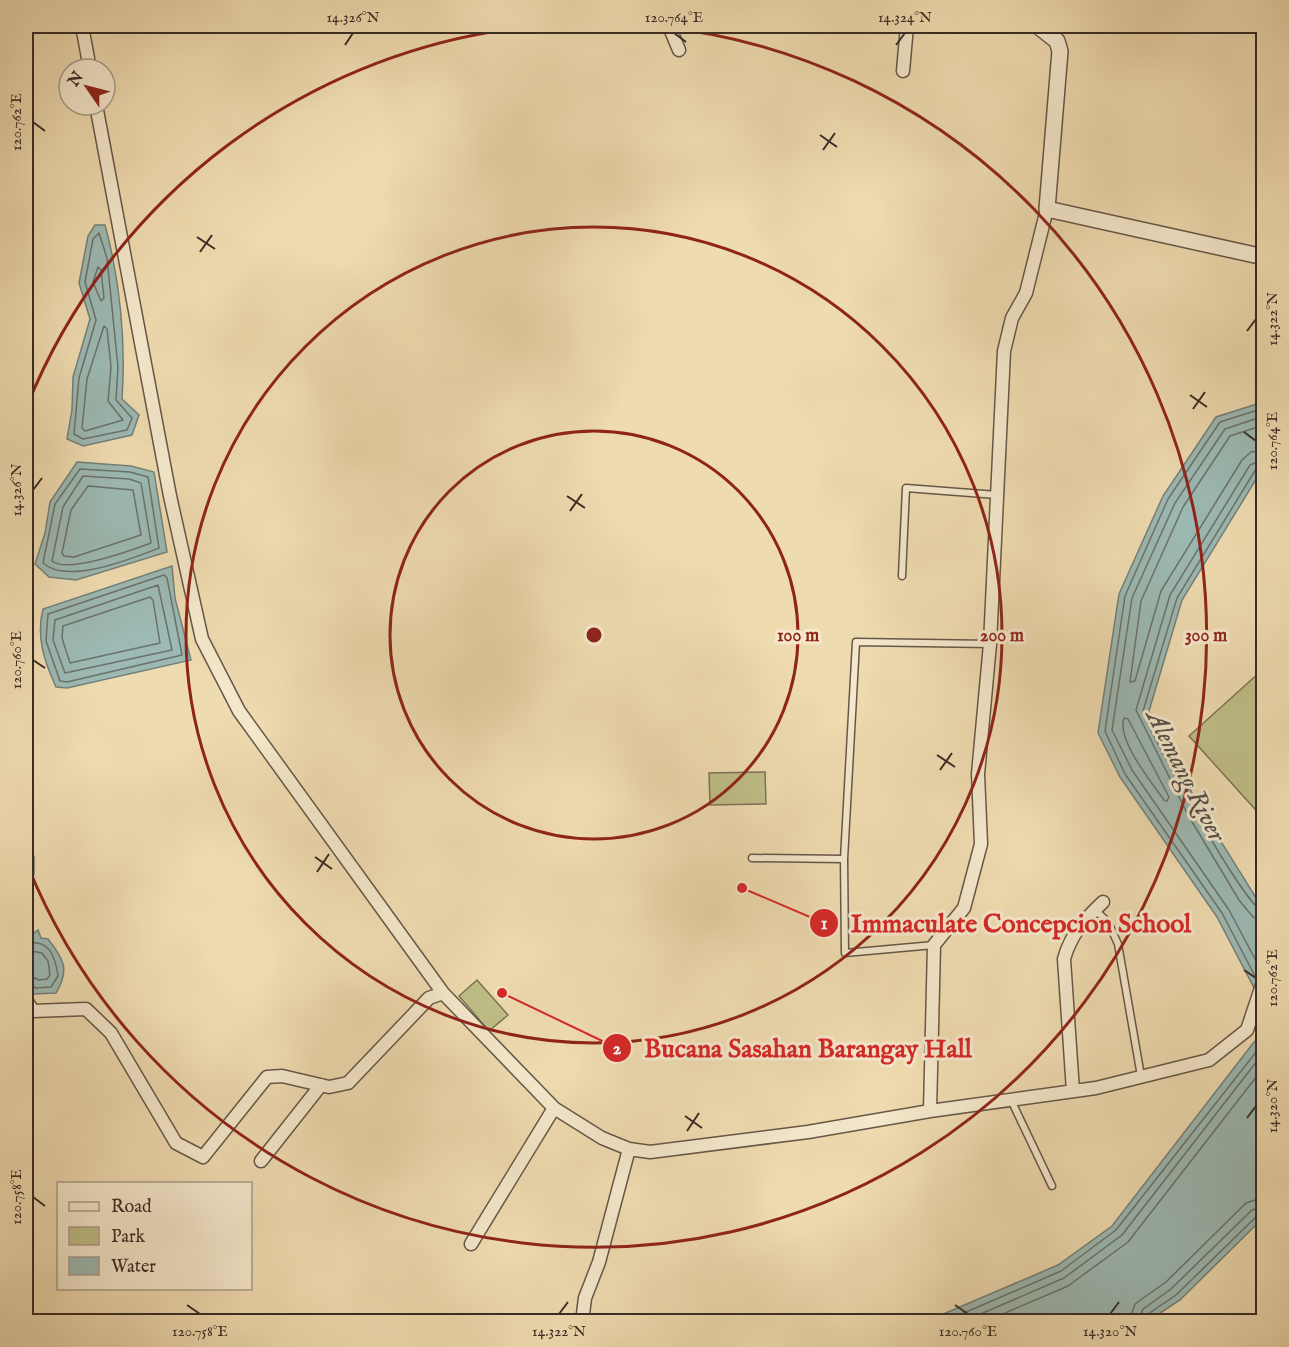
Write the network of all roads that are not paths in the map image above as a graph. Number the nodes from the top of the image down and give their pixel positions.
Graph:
1 (81, 26) edge
2 (669, 26) edge
3 (907, 26) edge
4 (1038, 26) edge
5 (679, 50) dead end
6 (87, 57) edge
7 (903, 71) dead end
8 (98, 117) edge
9 (1047, 209) junction
10 (1263, 257) edge
11 (998, 495) junction
12 (902, 576) dead end
13 (990, 644) junction
14 (752, 858) dead end
15 (843, 859) junction
16 (1099, 906) joint
17 (934, 945) junction
18 (1263, 979) edge
19 (442, 993) junction
20 (26, 1000) edge
21 (1141, 1077) junction
22 (321, 1085) junction
23 (1073, 1091) junction
24 (1011, 1100) junction
25 (554, 1108) junction
26 (930, 1111) junction
27 (628, 1149) junction
28 (261, 1161) dead end
29 (1052, 1186) dead end
30 (471, 1244) dead end
31 (582, 1322) edge

1 - 6 street
2 - 5 street
3 - 7 street
4 - 9 street
8 - 19 street
9 - 10 street
9 - 11 street
11 - 12 lane
11 - 13 street
13 - 15 lane
13 - 17 street
14 - 15 lane
15 - 17 lane
16 - 21 lane
16 - 23 street
17 - 26 street
18 - 21 street
19 - 22 street
19 - 25 street
20 - 22 street
21 - 23 street
22 - 28 street
23 - 24 street
24 - 26 street
24 - 29 lane
25 - 27 street
25 - 30 street
26 - 27 street
27 - 31 street

